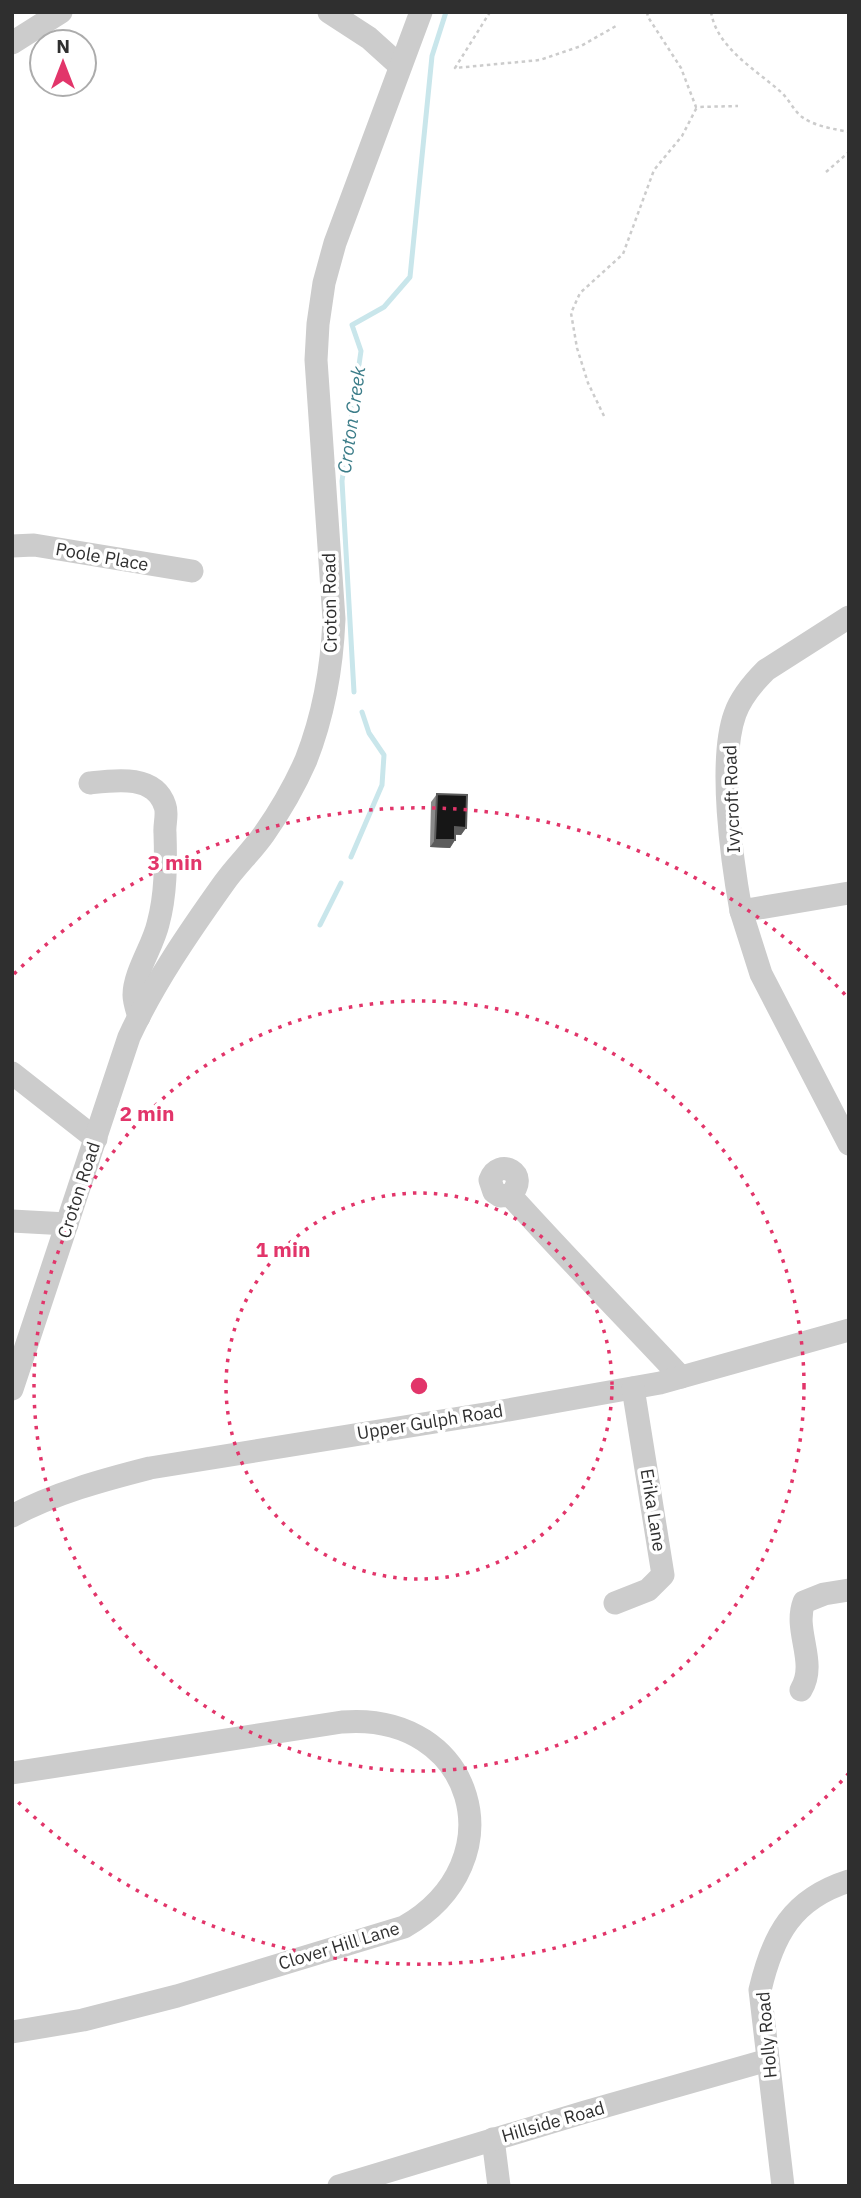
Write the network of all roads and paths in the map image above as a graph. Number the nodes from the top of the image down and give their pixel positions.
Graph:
1 (61, 12) edge
2 (329, 12) edge
3 (421, 12) edge
4 (490, 12) edge
5 (647, 12) edge
6 (710, 12) edge
7 (616, 26) dead end
8 (12, 43) edge
9 (400, 66) junction
10 (738, 106) dead end
11 (697, 107) junction
12 (849, 132) edge
13 (849, 152) edge
14 (826, 172) dead end
15 (604, 416) dead end
16 (12, 546) edge
17 (192, 571) dead end
18 (849, 617) edge
19 (90, 783) dead end
20 (849, 893) edge
21 (741, 911) junction
22 (139, 1017) junction
23 (12, 1073) edge
24 (96, 1139) junction
25 (849, 1144) edge
26 (510, 1195) dead end
27 (12, 1221) edge
28 (65, 1231) junction
29 (12, 1240) edge
30 (849, 1330) edge
31 (681, 1377) junction
32 (633, 1388) junction
33 (12, 1389) edge
34 (12, 1516) edge
35 (849, 1590) edge
36 (615, 1603) dead end
37 (801, 1690) dead end
38 (12, 1773) edge
39 (849, 1881) edge
40 (12, 2032) edge
41 (768, 2060) junction
42 (493, 2139) junction
43 (339, 2186) edge
44 (499, 2186) edge
45 (783, 2186) edge

1 - 8 street
2 - 9 street
3 - 9 street, Croton Road
4 - 7 path
5 - 11 path
6 - 12 path
9 - 22 street, Croton Road
10 - 11 path
11 - 15 path
13 - 14 path
16 - 17 street, Poole Place
18 - 21 street, Ivycroft Road
19 - 22 street
20 - 21 street
21 - 25 street, Ivycroft Road
22 - 24 street, Croton Road
23 - 24 street
24 - 28 street, Croton Road
26 - 31 street
27 - 28 street
28 - 29 street
28 - 33 street, Croton Road
30 - 31 street, Upper Gulph Road
31 - 32 street, Upper Gulph Road
32 - 34 street, Upper Gulph Road
32 - 36 street, Erika Lane
35 - 37 street
38 - 40 street, Clover Hill Lane
39 - 41 street, Holly Road
41 - 42 street, Hillside Road
41 - 45 street, Holly Road
42 - 43 street, Hillside Road
42 - 44 street

